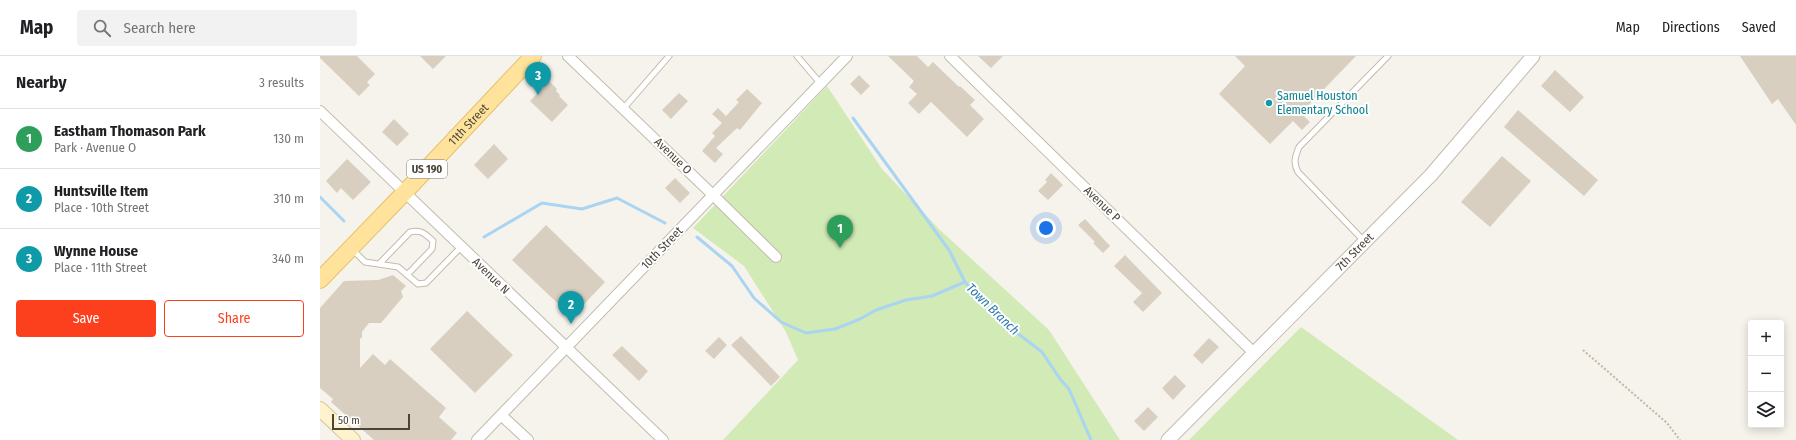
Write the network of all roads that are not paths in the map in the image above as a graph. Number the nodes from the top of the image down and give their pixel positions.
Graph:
1 (533, 56) edge
2 (568, 56) edge
3 (669, 56) edge
4 (798, 56) edge
5 (848, 56) edge
6 (950, 56) edge
7 (1388, 56) edge
8 (1533, 56) edge
9 (821, 84) junction
10 (623, 109) junction
11 (320, 111) edge
12 (404, 193) junction
13 (713, 195) junction
14 (1364, 241) junction
15 (461, 247) junction
16 (351, 248) junction
17 (776, 258) dead end
18 (380, 263) junction
19 (407, 275) junction
20 (320, 280) edge
21 (566, 347) junction
22 (1254, 353) junction
23 (320, 409) edge
24 (501, 415) junction
25 (353, 440) edge
26 (477, 440) edge
27 (528, 440) edge
28 (662, 440) edge
29 (1168, 440) edge

1 - 12 main road, 11th Street / US 190
2 - 10 street, Avenue O
3 - 10 lane
4 - 9 lane
5 - 9 street, 10th Street
6 - 22 street, Avenue P
7 - 14 lane
8 - 14 street, 7th Street
9 - 13 street, 10th Street
10 - 13 street, Avenue O
11 - 12 street, Avenue N
12 - 15 street, Avenue N
12 - 16 main road, 11th Street / US 190
13 - 17 street, Avenue O
13 - 21 street, 10th Street
14 - 22 street, 7th Street
15 - 19 lane
15 - 21 street, Avenue N
16 - 18 lane
16 - 20 main road, 11th Street / US 190
18 - 19 lane
18 - 19 lane
21 - 24 street, 10th Street
21 - 28 street, Avenue N
22 - 29 street, 7th Street
23 - 25 main road
24 - 26 street, 10th Street
24 - 27 street

